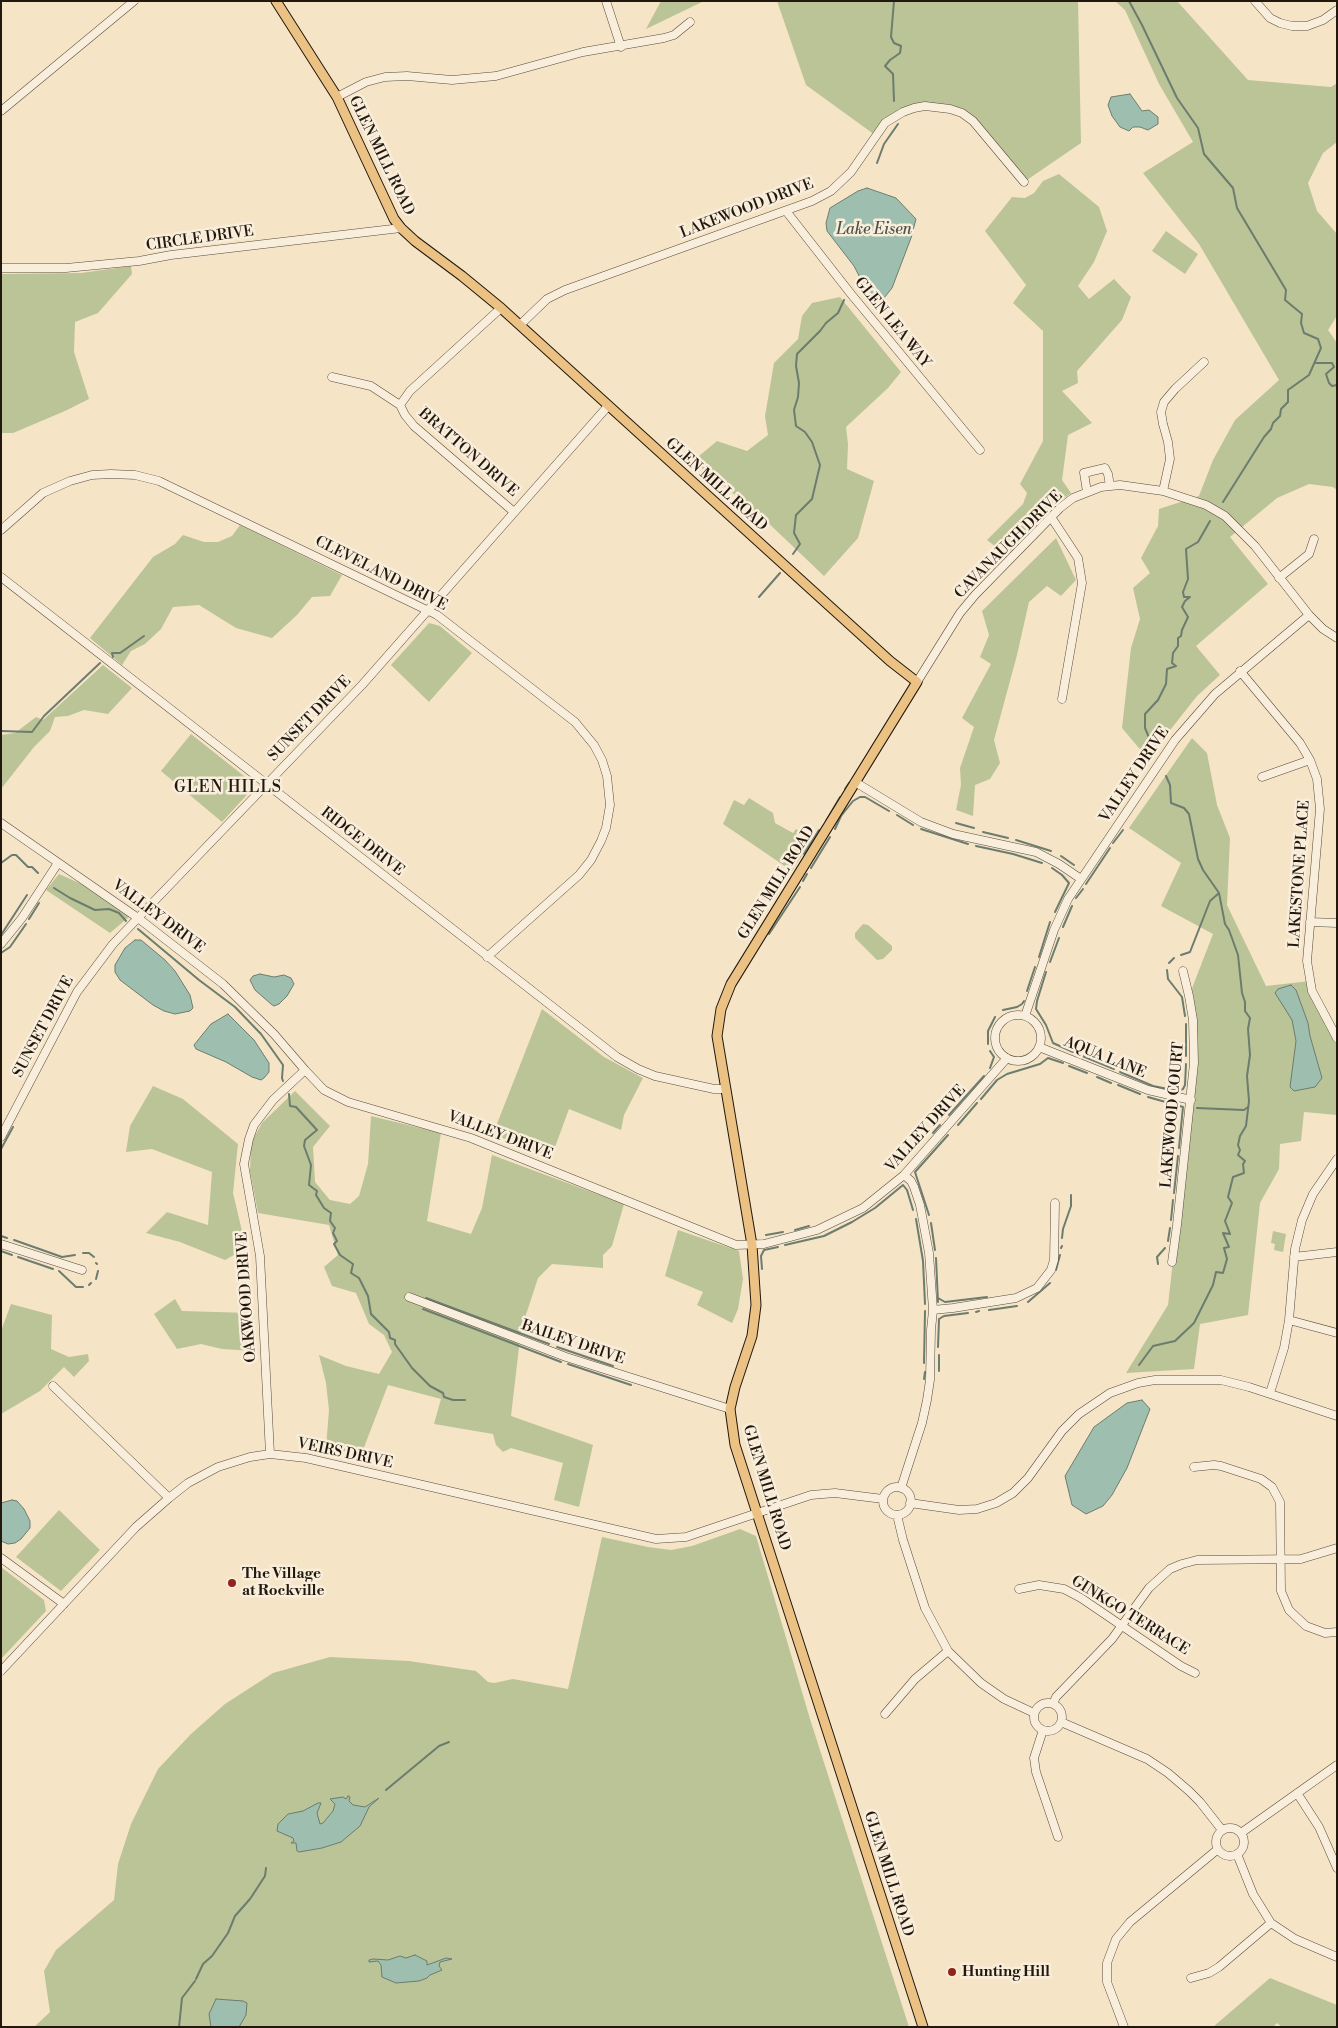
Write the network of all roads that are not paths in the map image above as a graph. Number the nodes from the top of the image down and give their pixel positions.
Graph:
1 (134, 1) edge
2 (276, 1) edge
3 (606, 1) edge
4 (1255, 1) edge
5 (1337, 10) edge
6 (690, 22) dead end
7 (621, 47) junction
8 (337, 98) junction
9 (1, 111) edge
10 (1024, 182) dead end
11 (786, 211) junction
12 (401, 228) junction
13 (1, 268) edge
14 (501, 308) junction
15 (520, 325) junction
16 (1204, 362) dead end
17 (332, 377) dead end
18 (400, 405) junction
19 (608, 406) junction
20 (980, 450) dead end
21 (1110, 486) junction
22 (1163, 491) junction
23 (1087, 492) junction
24 (514, 512) junction
25 (1051, 517) junction
26 (1, 530) edge
27 (1314, 538) dead end
28 (1, 577) edge
29 (1279, 578) junction
30 (429, 611) junction
31 (1309, 615) junction
32 (1337, 638) edge
33 (1240, 671) junction
34 (916, 682) junction
35 (1062, 699) dead end
36 (1310, 760) junction
37 (1262, 777) dead end
38 (855, 782) junction
39 (266, 784) junction
40 (1, 823) edge
41 (58, 862) junction
42 (1081, 879) junction
43 (138, 918) junction
44 (1310, 922) junction
45 (1337, 923) edge
46 (1, 944) edge
47 (487, 956) junction
48 (1183, 971) dead end
49 (1025, 1016) junction
50 (1337, 1038) edge
51 (1039, 1047) junction
52 (1007, 1058) junction
53 (305, 1070) junction
54 (725, 1089) junction
55 (1191, 1100) junction
56 (1, 1137) edge
57 (1337, 1159) edge
58 (904, 1175) junction
59 (1054, 1203) dead end
60 (1, 1244) edge
61 (752, 1245) junction
62 (1337, 1252) edge
63 (1294, 1257) junction
64 (1172, 1262) dead end
65 (82, 1270) dead end
66 (409, 1297) dead end
67 (933, 1310) junction
68 (1289, 1320) junction
69 (1337, 1333) edge
70 (53, 1386) dead end
71 (1270, 1394) junction
72 (730, 1409) junction
73 (1337, 1416) edge
74 (270, 1454) junction
75 (1194, 1467) dead end
76 (901, 1488) junction
77 (168, 1498) junction
78 (883, 1499) junction
79 (910, 1503) junction
80 (756, 1512) junction
81 (897, 1515) junction
82 (1337, 1548) edge
83 (1, 1558) edge
84 (1281, 1559) junction
85 (1019, 1589) dead end
86 (64, 1604) junction
87 (1122, 1626) junction
88 (1337, 1632) edge
89 (948, 1651) junction
90 (1, 1671) edge
91 (1196, 1673) dead end
92 (1053, 1704) junction
93 (1034, 1713) junction
94 (885, 1714) dead end
95 (1061, 1722) junction
96 (1043, 1730) junction
97 (1337, 1765) edge
98 (1297, 1793) junction
99 (1222, 1830) junction
100 (1241, 1833) junction
101 (1058, 1837) dead end
102 (1218, 1850) junction
103 (1236, 1854) junction
104 (1337, 1868) edge
105 (1271, 1923) junction
106 (1337, 1957) edge
107 (1191, 1978) dead end
108 (923, 2027) edge
109 (1124, 2027) edge

1 - 9 street
2 - 8 main road, GLEN MILL ROAD
3 - 7 street
4 - 5 street
6 - 7 street
7 - 8 street
8 - 12 main road, GLEN MILL ROAD
10 - 11 street, LAKEWOOD DRIVE
11 - 15 street, LAKEWOOD DRIVE
11 - 20 street, GLEN LEA WAY
12 - 13 street, CIRCLE DRIVE
12 - 14 main road, GLEN MILL ROAD
14 - 15 main road, GLEN MILL ROAD
14 - 18 street, BRATTON DRIVE
15 - 19 main road, GLEN MILL ROAD
16 - 22 street
17 - 18 street
18 - 24 street, BRATTON DRIVE
19 - 24 street, SUNSET DRIVE
19 - 34 main road, GLEN MILL ROAD
21 - 22 street, CAVANAUGH DRIVE
21 - 23 street, CAVANAUGH DRIVE
21 - 23 street
22 - 29 street, CAVANAUGH DRIVE
23 - 25 street, CAVANAUGH DRIVE
24 - 30 street, SUNSET DRIVE
25 - 34 street, CAVANAUGH DRIVE
25 - 35 street
26 - 30 street, CLEVELAND DRIVE
27 - 29 street
28 - 39 street, RIDGE DRIVE
29 - 31 street, CAVANAUGH DRIVE
30 - 39 street, SUNSET DRIVE
30 - 47 street, CLEVELAND DRIVE
31 - 32 street, CAVANAUGH DRIVE
31 - 33 street, VALLEY DRIVE
33 - 36 street, LAKESTONE PLACE
33 - 42 street, VALLEY DRIVE
34 - 38 main road, GLEN MILL ROAD
36 - 37 street
36 - 44 street, LAKESTONE PLACE
38 - 42 street
38 - 54 main road, GLEN MILL ROAD
39 - 43 street, SUNSET DRIVE
39 - 47 street, RIDGE DRIVE
40 - 41 street, VALLEY DRIVE
41 - 43 street, VALLEY DRIVE
41 - 46 street
42 - 49 street, VALLEY DRIVE
43 - 53 street, VALLEY DRIVE
43 - 56 street, SUNSET DRIVE
44 - 45 street
44 - 50 street, LAKESTONE PLACE
47 - 54 street, RIDGE DRIVE
48 - 55 street, LAKEWOOD COURT
49 - 51 street
49 - 52 street
51 - 52 street
51 - 55 street, AQUA LANE
52 - 58 street, VALLEY DRIVE
53 - 61 street, VALLEY DRIVE
53 - 74 street, OAKWOOD DRIVE
54 - 61 main road, GLEN MILL ROAD
55 - 64 street, LAKEWOOD COURT
57 - 63 street
58 - 61 street, VALLEY DRIVE
58 - 67 street
59 - 67 street
60 - 65 street
61 - 72 main road, GLEN MILL ROAD
62 - 63 street
63 - 68 street
66 - 72 street, BAILEY DRIVE
67 - 76 street
68 - 69 street
68 - 71 street
70 - 77 street
71 - 73 street
71 - 79 street
72 - 80 main road, GLEN MILL ROAD
74 - 77 street, VEIRS DRIVE
74 - 80 street, VEIRS DRIVE
75 - 84 street
76 - 78 street
76 - 79 street
77 - 86 street, VEIRS DRIVE
78 - 80 street, VEIRS DRIVE
78 - 81 street
79 - 81 street
80 - 108 main road, GLEN MILL ROAD
81 - 89 street
82 - 84 street
83 - 86 street
84 - 87 street
84 - 88 street
85 - 87 street, GINKGO TERRACE
86 - 90 street, VEIRS DRIVE
87 - 91 street, GINKGO TERRACE
87 - 92 street
89 - 93 street
89 - 94 street
92 - 93 street
92 - 95 street
93 - 96 street
95 - 96 street
95 - 99 street
96 - 101 street
97 - 98 street
98 - 100 street
98 - 104 street
99 - 100 street
99 - 102 street
100 - 103 street
102 - 103 street
102 - 109 street
103 - 105 street
105 - 106 street
105 - 107 street

